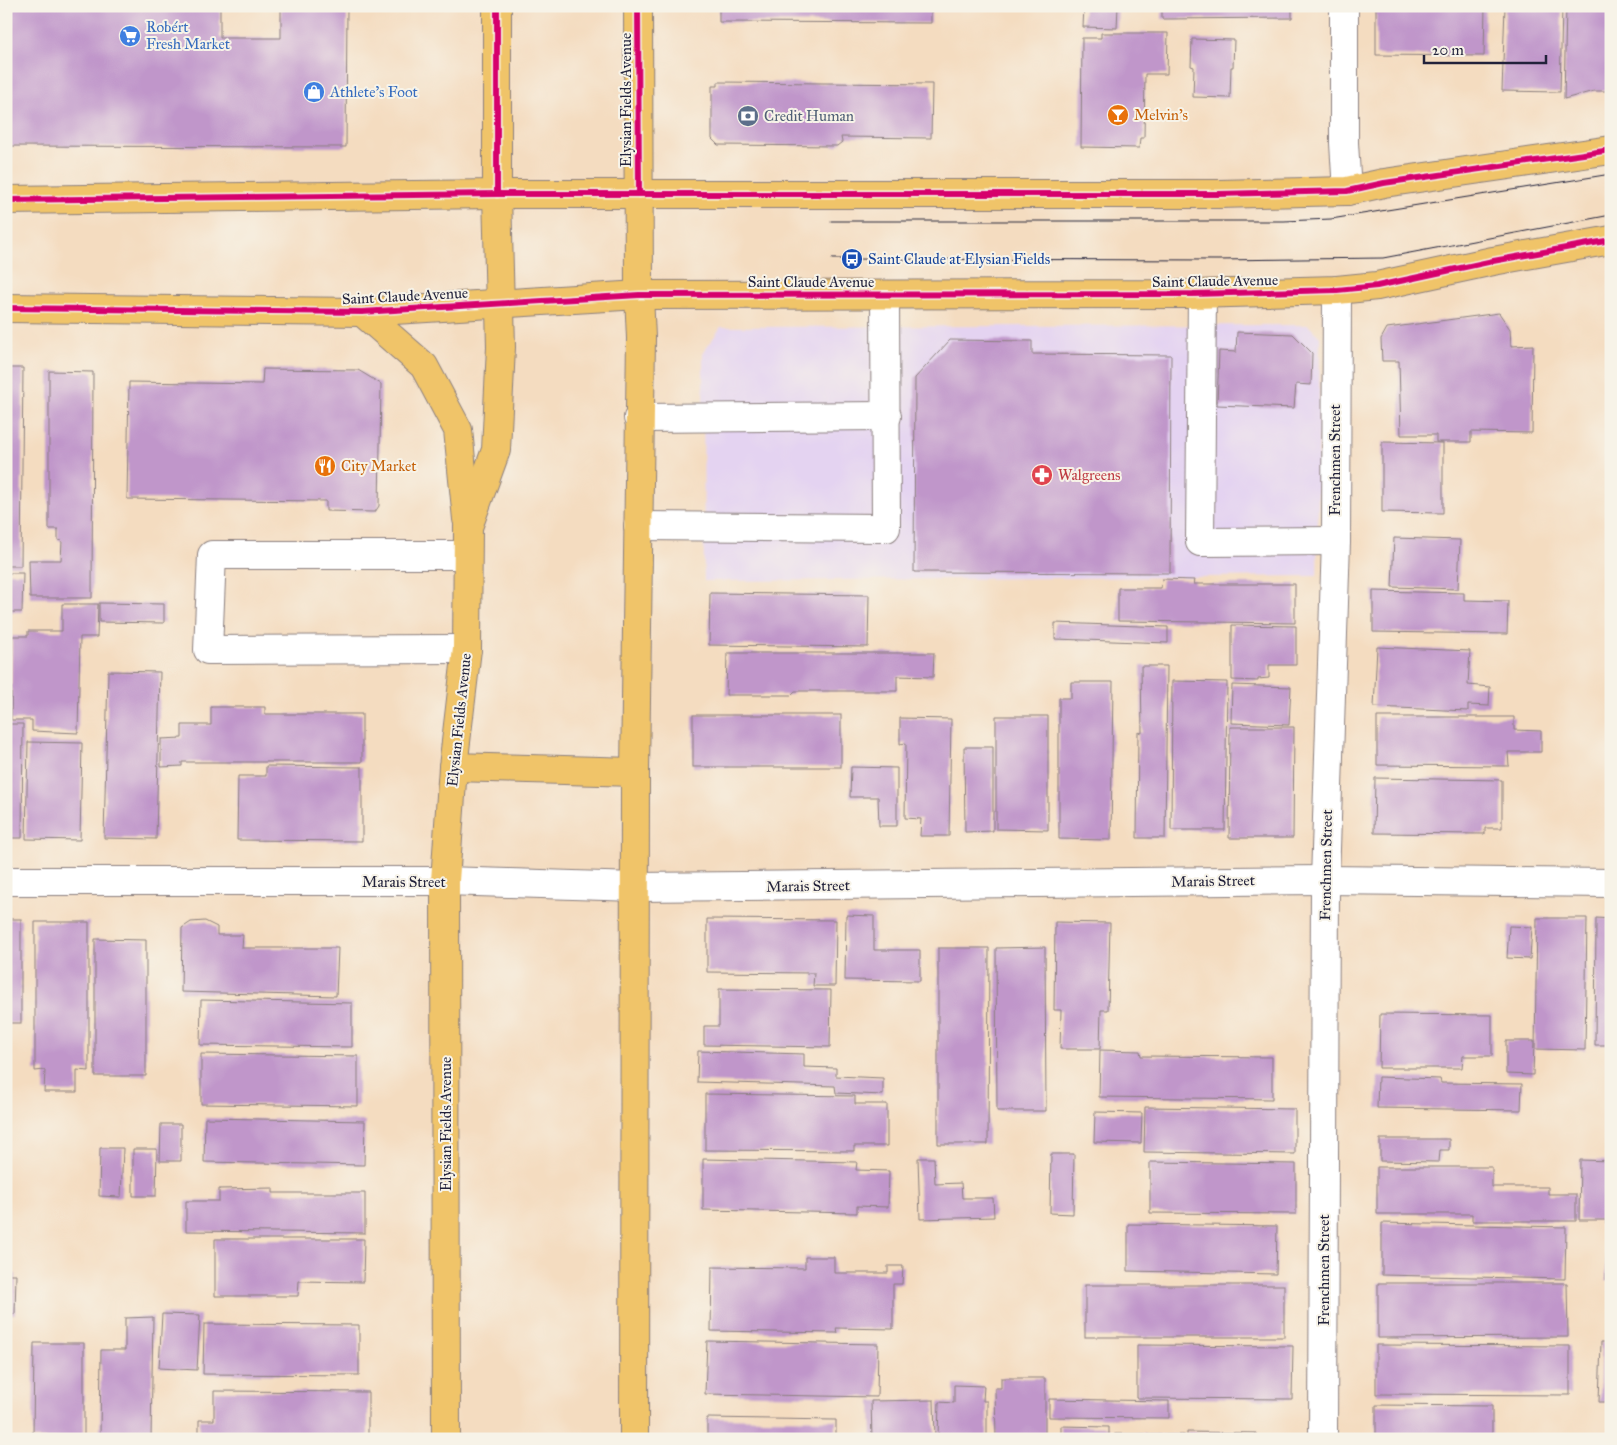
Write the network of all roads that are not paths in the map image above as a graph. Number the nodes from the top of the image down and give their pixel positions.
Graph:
1 (497, 6) edge
2 (638, 6) edge
3 (1344, 6) edge
4 (1611, 150) edge
5 (1347, 191) junction
6 (497, 194) junction
7 (639, 194) junction
8 (6, 200) edge
9 (1611, 240) edge
10 (1336, 290) junction
11 (1202, 294) junction
12 (639, 295) junction
13 (885, 295) junction
14 (499, 303) junction
15 (6, 308) edge
16 (362, 312) junction
17 (887, 416) junction
18 (638, 418) junction
19 (638, 526) junction
20 (468, 527) junction
21 (1336, 541) junction
22 (467, 555) junction
23 (467, 649) junction
24 (453, 767) junction
25 (635, 772) junction
26 (6, 880) edge
27 (1325, 880) junction
28 (445, 882) junction
29 (1611, 883) edge
30 (636, 887) junction
31 (446, 1439) edge
32 (634, 1439) edge
33 (1323, 1439) edge

1 - 6 main road, Elysian Fields Avenue
2 - 7 main road, Elysian Fields Avenue
3 - 5 street
4 - 5 main road
5 - 7 main road
6 - 7 main road
6 - 8 main road
6 - 14 main road, Elysian Fields Avenue
7 - 12 main road, Elysian Fields Avenue
9 - 10 main road, Saint Claude Avenue
10 - 11 main road, Saint Claude Avenue
10 - 21 street, Frenchmen Street
11 - 13 main road, Saint Claude Avenue
11 - 21 street
12 - 13 main road, Saint Claude Avenue
12 - 14 main road, Saint Claude Avenue
12 - 18 main road, Elysian Fields Avenue
13 - 17 street
14 - 16 main road, Saint Claude Avenue
14 - 20 main road, Elysian Fields Avenue
15 - 16 main road, Saint Claude Avenue
16 - 20 main road
17 - 18 street
17 - 19 street
18 - 19 main road, Elysian Fields Avenue
19 - 25 main road, Elysian Fields Avenue
20 - 22 main road, Elysian Fields Avenue
21 - 27 street, Frenchmen Street
22 - 23 main road, Elysian Fields Avenue
22 - 23 street
23 - 24 main road, Elysian Fields Avenue
24 - 25 main road
24 - 28 main road, Elysian Fields Avenue
25 - 30 main road, Elysian Fields Avenue
26 - 28 street, Marais Street
27 - 29 street, Marais Street
27 - 30 street, Marais Street
27 - 33 street, Frenchmen Street
28 - 30 street, Marais Street
28 - 31 main road, Elysian Fields Avenue
30 - 32 main road, Elysian Fields Avenue

